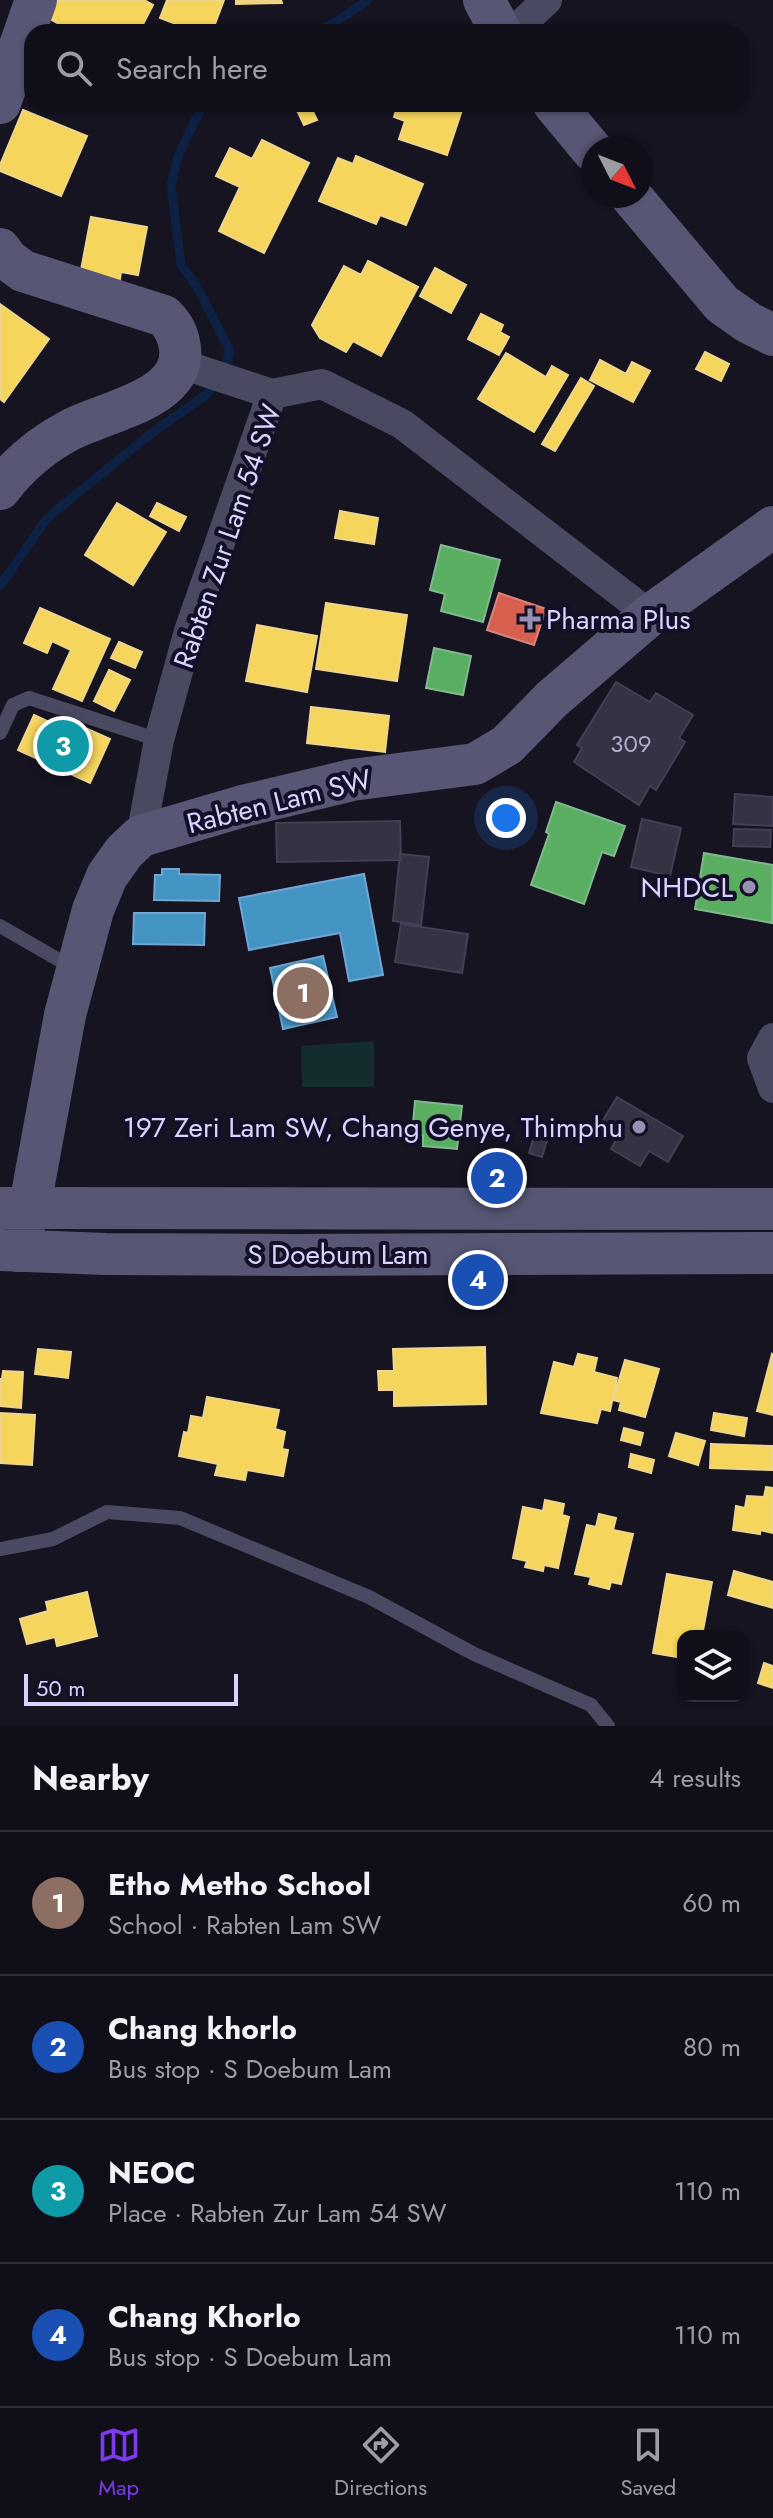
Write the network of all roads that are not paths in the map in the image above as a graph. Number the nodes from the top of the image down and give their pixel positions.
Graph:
1 (36, 0) edge
2 (484, 0) edge
3 (547, 0) edge
4 (28, 24) edge
5 (497, 24) edge
6 (522, 24) edge
7 (24, 34) edge
8 (0, 103) edge
9 (561, 112) edge
10 (581, 137) edge
11 (641, 208) edge
12 (0, 249) edge
13 (773, 335) edge
14 (195, 368) junction
15 (260, 390) junction
16 (0, 489) edge
17 (773, 527) edge
18 (650, 615) junction
19 (0, 733) edge
20 (159, 740) junction
21 (141, 836) junction
22 (0, 926) edge
23 (77, 970) junction
24 (773, 1038) edge
25 (773, 1088) edge
26 (14, 1208) edge
27 (773, 1209) edge
28 (9, 1250) edge
29 (773, 1253) edge
30 (0, 1549) edge
31 (608, 1726) edge

1 - 4 main road
2 - 5 main road
3 - 6 street
7 - 8 main road
9 - 10 main road
11 - 13 main road
12 - 14 main road
14 - 15 street
14 - 16 main road
15 - 18 street, Rabten Zur Lam 54 SW
15 - 20 street, Rabten Zur Lam 54 SW
17 - 18 main road, Rabten Lam SW
18 - 21 main road, Rabten Lam SW
19 - 20 lane
20 - 21 street, Rabten Zur Lam 54 SW
21 - 23 main road
22 - 23 lane
23 - 26 main road
24 - 25 street
26 - 27 main road, S Doebum Lam
26 - 28 main road
28 - 29 main road, S Doebum Lam
30 - 31 lane

